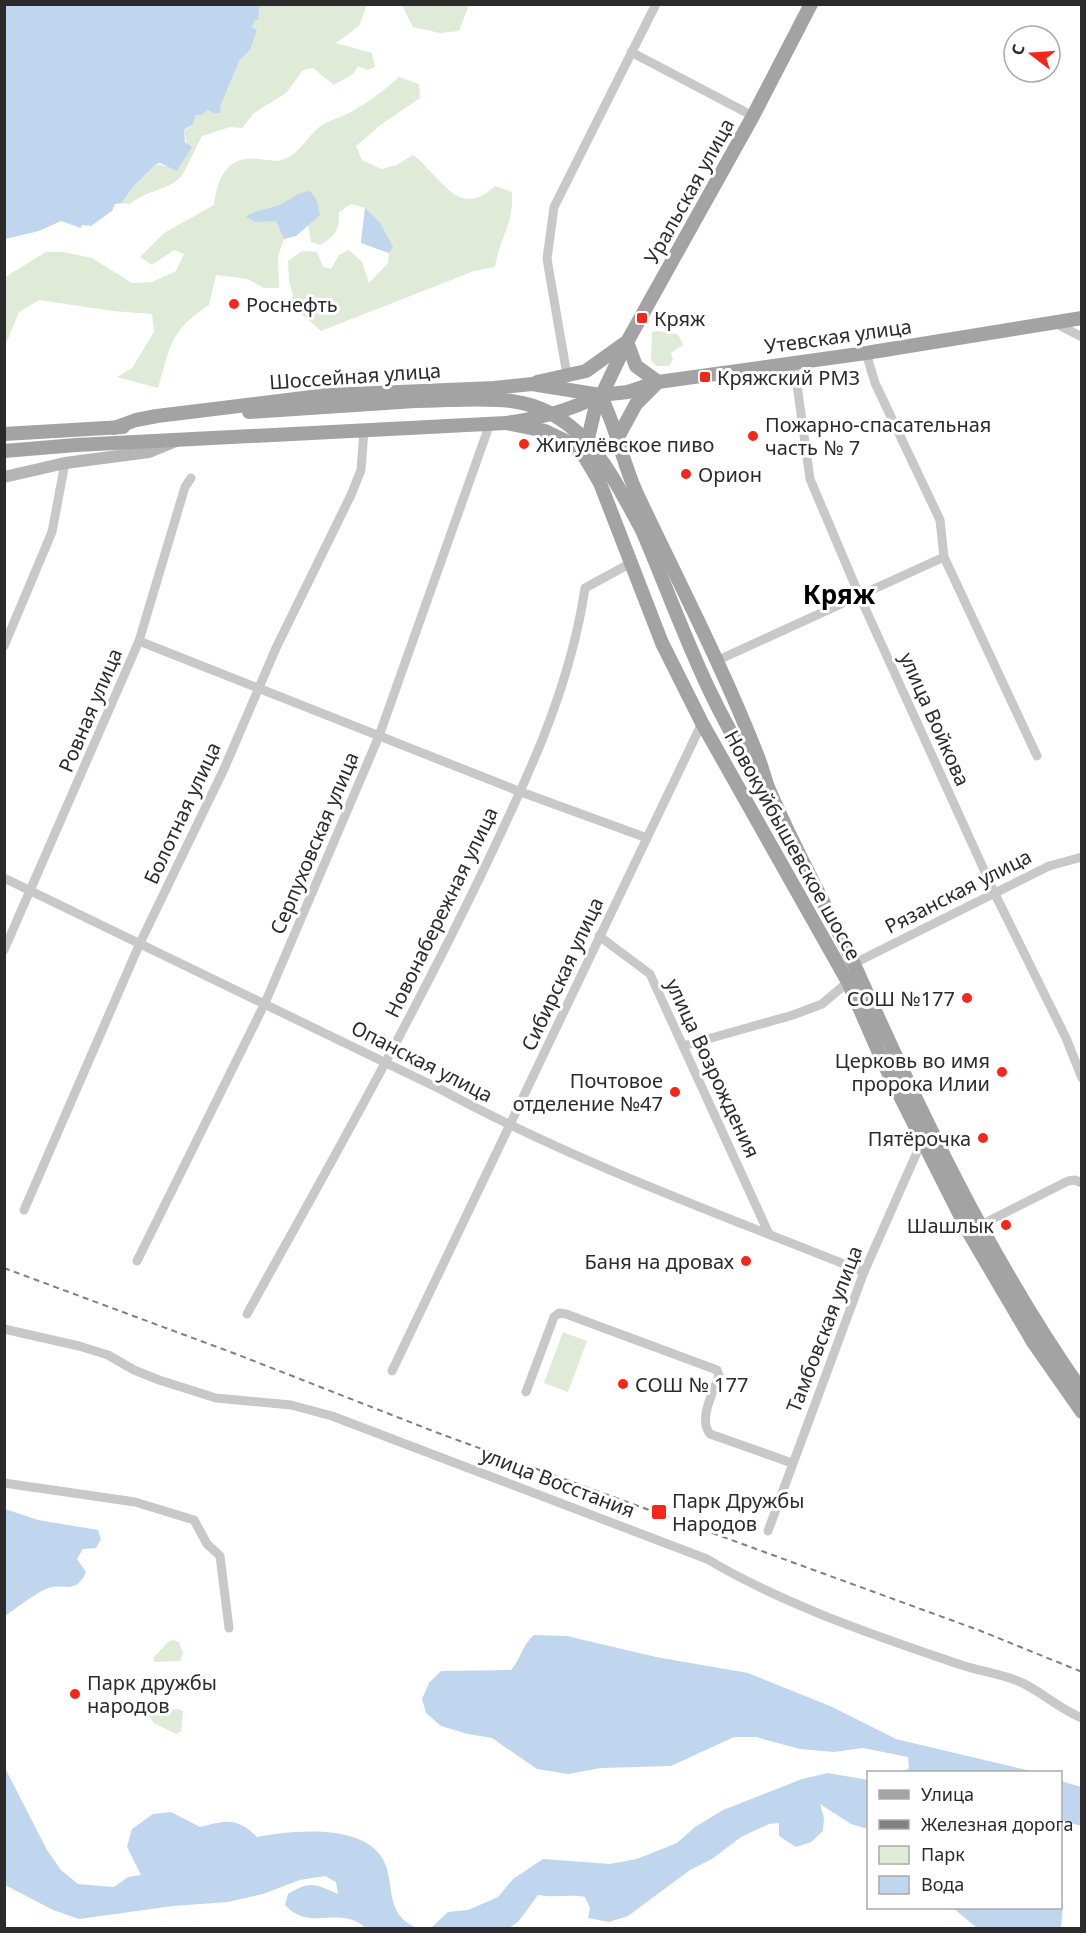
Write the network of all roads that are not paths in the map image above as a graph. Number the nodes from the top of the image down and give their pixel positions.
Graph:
1 (656, 4) edge
2 (811, 4) edge
3 (631, 52) junction
4 (753, 116) junction
5 (1082, 318) edge
6 (1053, 322) junction
7 (1082, 337) edge
8 (627, 342) junction
9 (867, 353) junction
10 (794, 363) junction
11 (567, 375) junction
12 (658, 382) junction
13 (532, 384) junction
14 (494, 388) junction
15 (600, 395) junction
16 (415, 401) joint
17 (506, 423) junction
18 (489, 424) junction
19 (114, 428) junction
20 (364, 430) junction
21 (4, 434) edge
22 (617, 439) junction
23 (178, 441) junction
24 (4, 451) edge
25 (584, 456) junction
26 (65, 463) junction
27 (628, 474) junction
28 (4, 477) edge
29 (191, 478) dead end
30 (600, 483) junction
31 (944, 557) junction
32 (631, 563) junction
33 (860, 597) junction
34 (139, 641) junction
35 (4, 646) edge
36 (716, 661) junction
37 (258, 689) junction
38 (702, 723) junction
39 (379, 736) junction
40 (1037, 756) dead end
41 (521, 792) junction
42 (770, 792) junction
43 (647, 838) junction
44 (1082, 857) edge
45 (4, 878) edge
46 (31, 892) junction
47 (995, 894) junction
48 (599, 936) junction
49 (140, 943) junction
50 (4, 950) edge
51 (853, 964) junction
52 (848, 982) junction
53 (265, 1003) junction
54 (683, 1046) junction
55 (386, 1063) junction
56 (1082, 1078) edge
57 (510, 1127) junction
58 (921, 1142) junction
59 (1082, 1183) edge
60 (24, 1210) dead end
61 (979, 1226) junction
62 (769, 1234) junction
63 (137, 1261) dead end
64 (864, 1272) junction
65 (247, 1314) dead end
66 (4, 1329) edge
67 (392, 1371) dead end
68 (1082, 1391) edge
69 (526, 1392) dead end
70 (1082, 1412) edge
71 (792, 1463) junction
72 (4, 1483) edge
73 (768, 1532) dead end
74 (229, 1628) dead end
75 (1082, 1718) edge

1 - 3 street
2 - 4 main road, Уральская улица
3 - 4 street
3 - 11 street
4 - 8 main road, Уральская улица
5 - 6 main road, Утевская улица
6 - 7 street
6 - 9 main road, Утевская улица
8 - 11 main road
8 - 12 main road
8 - 15 main road, Уральская улица
9 - 10 main road, Утевская улица
9 - 31 street
10 - 12 main road, Утевская улица
10 - 33 street, улица Войкова
11 - 13 main road
12 - 15 main road, Утевская улица
12 - 22 main road
13 - 14 main road, Шоссейная улица
13 - 15 main road, Шоссейная улица
14 - 18 main road
14 - 19 main road, Шоссейная улица
15 - 17 main road
15 - 22 main road, Новокуйбышевское шоссе
15 - 25 main road, Уральская улица
16 - 19 main road, Шоссейная улица
16 - 42 main road, Новокуйбышевское шоссе, bridge
17 - 18 main road
17 - 25 main road, Новокуйбышевское шоссе
18 - 20 main road
18 - 39 street, Серпуховская улица
19 - 21 main road, Шоссейная улица
20 - 23 main road
20 - 37 street, Болотная улица
22 - 27 main road, Новокуйбышевское шоссе
23 - 24 main road
23 - 26 main road
25 - 30 main road, Новокуйбышевское шоссе
26 - 28 main road
26 - 35 street
27 - 30 main road
27 - 36 main road, Новокуйбышевское шоссе
29 - 34 street, Ровная улица
30 - 32 main road, Новокуйбышевское шоссе
31 - 33 street
31 - 40 street
32 - 38 main road, Новокуйбышевское шоссе
32 - 41 street, Новонабережная улица
33 - 36 street
33 - 47 street, улица Войкова
34 - 37 street
34 - 46 street, Ровная улица
36 - 42 main road, Новокуйбышевское шоссе
37 - 39 street
37 - 49 street, Болотная улица
38 - 43 street, Сибирская улица
38 - 52 main road, Новокуйбышевское шоссе
39 - 41 street
39 - 53 street, Серпуховская улица
41 - 43 street
41 - 55 street, Новонабережная улица
42 - 51 main road, Новокуйбышевское шоссе
43 - 48 street, Сибирская улица
44 - 47 street, Рязанская улица
45 - 46 street, Опанская улица
46 - 49 street, Опанская улица
46 - 50 street, Ровная улица
47 - 51 street, Рязанская улица
47 - 56 street, улица Войкова
48 - 54 street, улица Возрождения
48 - 57 street, Сибирская улица
49 - 53 street, Опанская улица
49 - 60 street, Болотная улица
51 - 61 main road, Новокуйбышевское шоссе
52 - 54 street
52 - 58 main road, Новокуйбышевское шоссе
53 - 55 street, Опанская улица
53 - 63 street, Серпуховская улица
54 - 62 street, улица Возрождения
55 - 57 street, Опанская улица
55 - 65 street, Новонабережная улица
57 - 62 street, Опанская улица
57 - 67 street, Сибирская улица
58 - 64 street, Тамбовская улица
58 - 70 main road, Новокуйбышевское шоссе
59 - 61 street
61 - 68 main road, Новокуйбышевское шоссе
62 - 64 street, Опанская улица
64 - 71 street, Тамбовская улица
66 - 75 street, улица Восстания
69 - 71 street
71 - 73 street, Тамбовская улица
72 - 74 street

